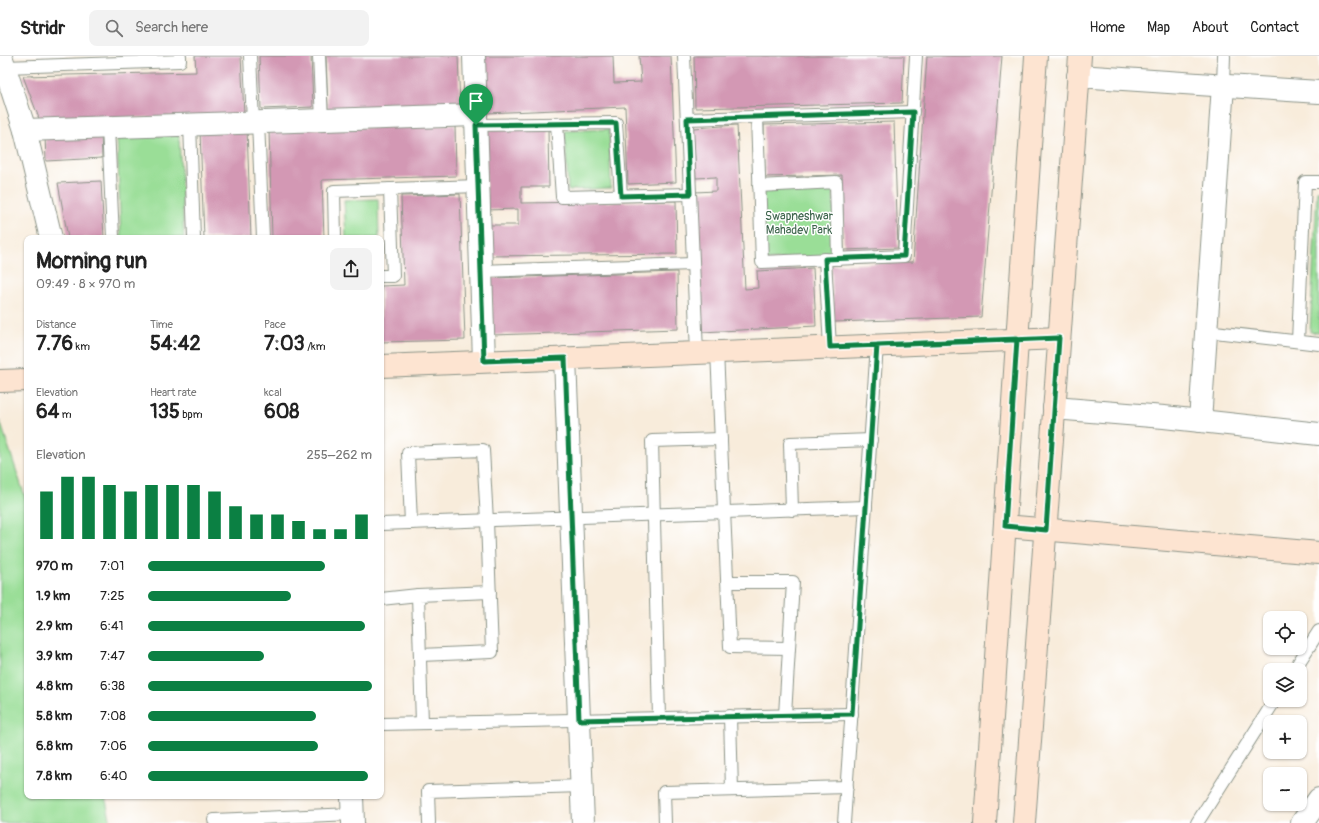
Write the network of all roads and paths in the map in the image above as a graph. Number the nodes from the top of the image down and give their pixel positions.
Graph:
1 (180, 56) edge
2 (250, 56) edge
3 (319, 56) edge
4 (474, 56) edge
5 (684, 56) edge
6 (916, 56) edge
7 (1036, 56) edge
8 (1224, 56) edge
9 (118, 60) edge
10 (3, 62) edge
11 (1079, 66) edge
12 (1222, 85) junction
13 (1319, 92) edge
14 (913, 112) junction
15 (757, 117) junction
16 (687, 119) junction
17 (322, 120) junction
18 (476, 120) junction
19 (256, 122) junction
20 (190, 124) junction
21 (557, 124) junction
22 (108, 127) junction
23 (25, 130) junction
24 (1319, 182) edge
25 (478, 186) junction
26 (760, 186) junction
27 (390, 189) junction
28 (690, 194) junction
29 (621, 196) junction
30 (49, 235) edge
31 (114, 235) edge
32 (194, 235) edge
33 (263, 235) edge
34 (335, 235) edge
35 (825, 259) junction
36 (838, 259) junction
37 (693, 264) junction
38 (481, 271) junction
39 (384, 276) edge
40 (1206, 331) junction
41 (1059, 338) junction
42 (1017, 339) junction
43 (1298, 341) junction
44 (1319, 344) edge
45 (877, 345) junction
46 (830, 347) junction
47 (707, 352) junction
48 (565, 358) junction
49 (484, 361) junction
50 (384, 366) edge
51 (1054, 408) junction
52 (1200, 421) junction
53 (1319, 434) edge
54 (721, 439) junction
55 (871, 440) junction
56 (866, 507) junction
57 (792, 510) junction
58 (724, 512) junction
59 (654, 515) junction
60 (571, 517) junction
61 (487, 520) junction
62 (411, 523) junction
63 (384, 524) edge
64 (1005, 526) junction
65 (1046, 530) junction
66 (1319, 553) edge
67 (728, 582) junction
68 (490, 592) junction
69 (418, 595) junction
70 (384, 599) edge
71 (1319, 631) edge
72 (789, 648) junction
73 (420, 655) junction
74 (1298, 663) edge
75 (1272, 707) edge
76 (852, 714) junction
77 (785, 715) junction
78 (730, 716) junction
79 (659, 718) junction
80 (579, 720) junction
81 (422, 723) junction
82 (384, 724) edge
83 (582, 786) junction
84 (847, 787) junction
85 (732, 790) junction
86 (352, 811) edge
87 (214, 820) dead end
88 (293, 820) edge
89 (429, 823) edge
90 (583, 823) edge
91 (665, 823) edge
92 (844, 823) edge
93 (985, 823) edge
94 (1024, 823) edge
95 (1198, 823) edge

1 - 9 lane
2 - 19 lane
3 - 17 lane
4 - 18 street
5 - 16 lane
6 - 14 lane
7 - 42 street
8 - 12 lane
9 - 10 lane
10 - 23 street
11 - 12 street
11 - 41 street
12 - 13 street
12 - 40 street
14 - 15 lane
14 - 36 lane
15 - 16 lane
15 - 26 lane
16 - 28 lane
17 - 18 street
17 - 19 street
18 - 21 lane
18 - 25 street
19 - 20 street
19 - 33 lane
20 - 22 street
20 - 32 lane
21 - 29 lane
21 - 29 lane
22 - 23 street
22 - 31 lane
23 - 30 street
24 - 43 lane
25 - 27 lane
25 - 38 street
26 - 35 lane
26 - 36 lane
27 - 34 lane
27 - 39 lane
28 - 29 lane
28 - 37 lane
35 - 36 lane
35 - 46 lane
37 - 38 lane
37 - 47 lane
38 - 49 street
40 - 43 lane
40 - 52 street
41 - 42 street
41 - 51 street
42 - 45 street
42 - 64 street
43 - 44 lane
45 - 46 street
45 - 55 lane
46 - 47 street
47 - 48 street
47 - 54 lane
48 - 49 street
48 - 60 street
49 - 50 street
51 - 52 street
51 - 65 street
52 - 53 street
54 - 58 lane
54 - 59 lane
55 - 56 lane
55 - 57 lane
56 - 57 lane
56 - 76 lane
57 - 58 lane
58 - 59 lane
58 - 67 lane
59 - 60 lane
59 - 79 lane
60 - 61 lane
60 - 80 street
61 - 62 lane
61 - 62 lane
61 - 68 lane
62 - 63 lane
64 - 65 street
64 - 93 street
65 - 66 street
65 - 94 street
67 - 72 lane
67 - 72 lane
68 - 69 lane
68 - 73 lane
69 - 70 lane
69 - 73 lane
71 - 74 lane
72 - 77 lane
73 - 81 lane
75 - 95 lane
76 - 77 lane
76 - 84 lane
77 - 78 lane
78 - 79 lane
78 - 85 lane
79 - 80 lane
80 - 81 lane
80 - 83 street
81 - 82 lane
83 - 89 lane
83 - 90 street
84 - 85 lane
84 - 92 lane
85 - 91 lane
86 - 88 lane
87 - 88 lane

